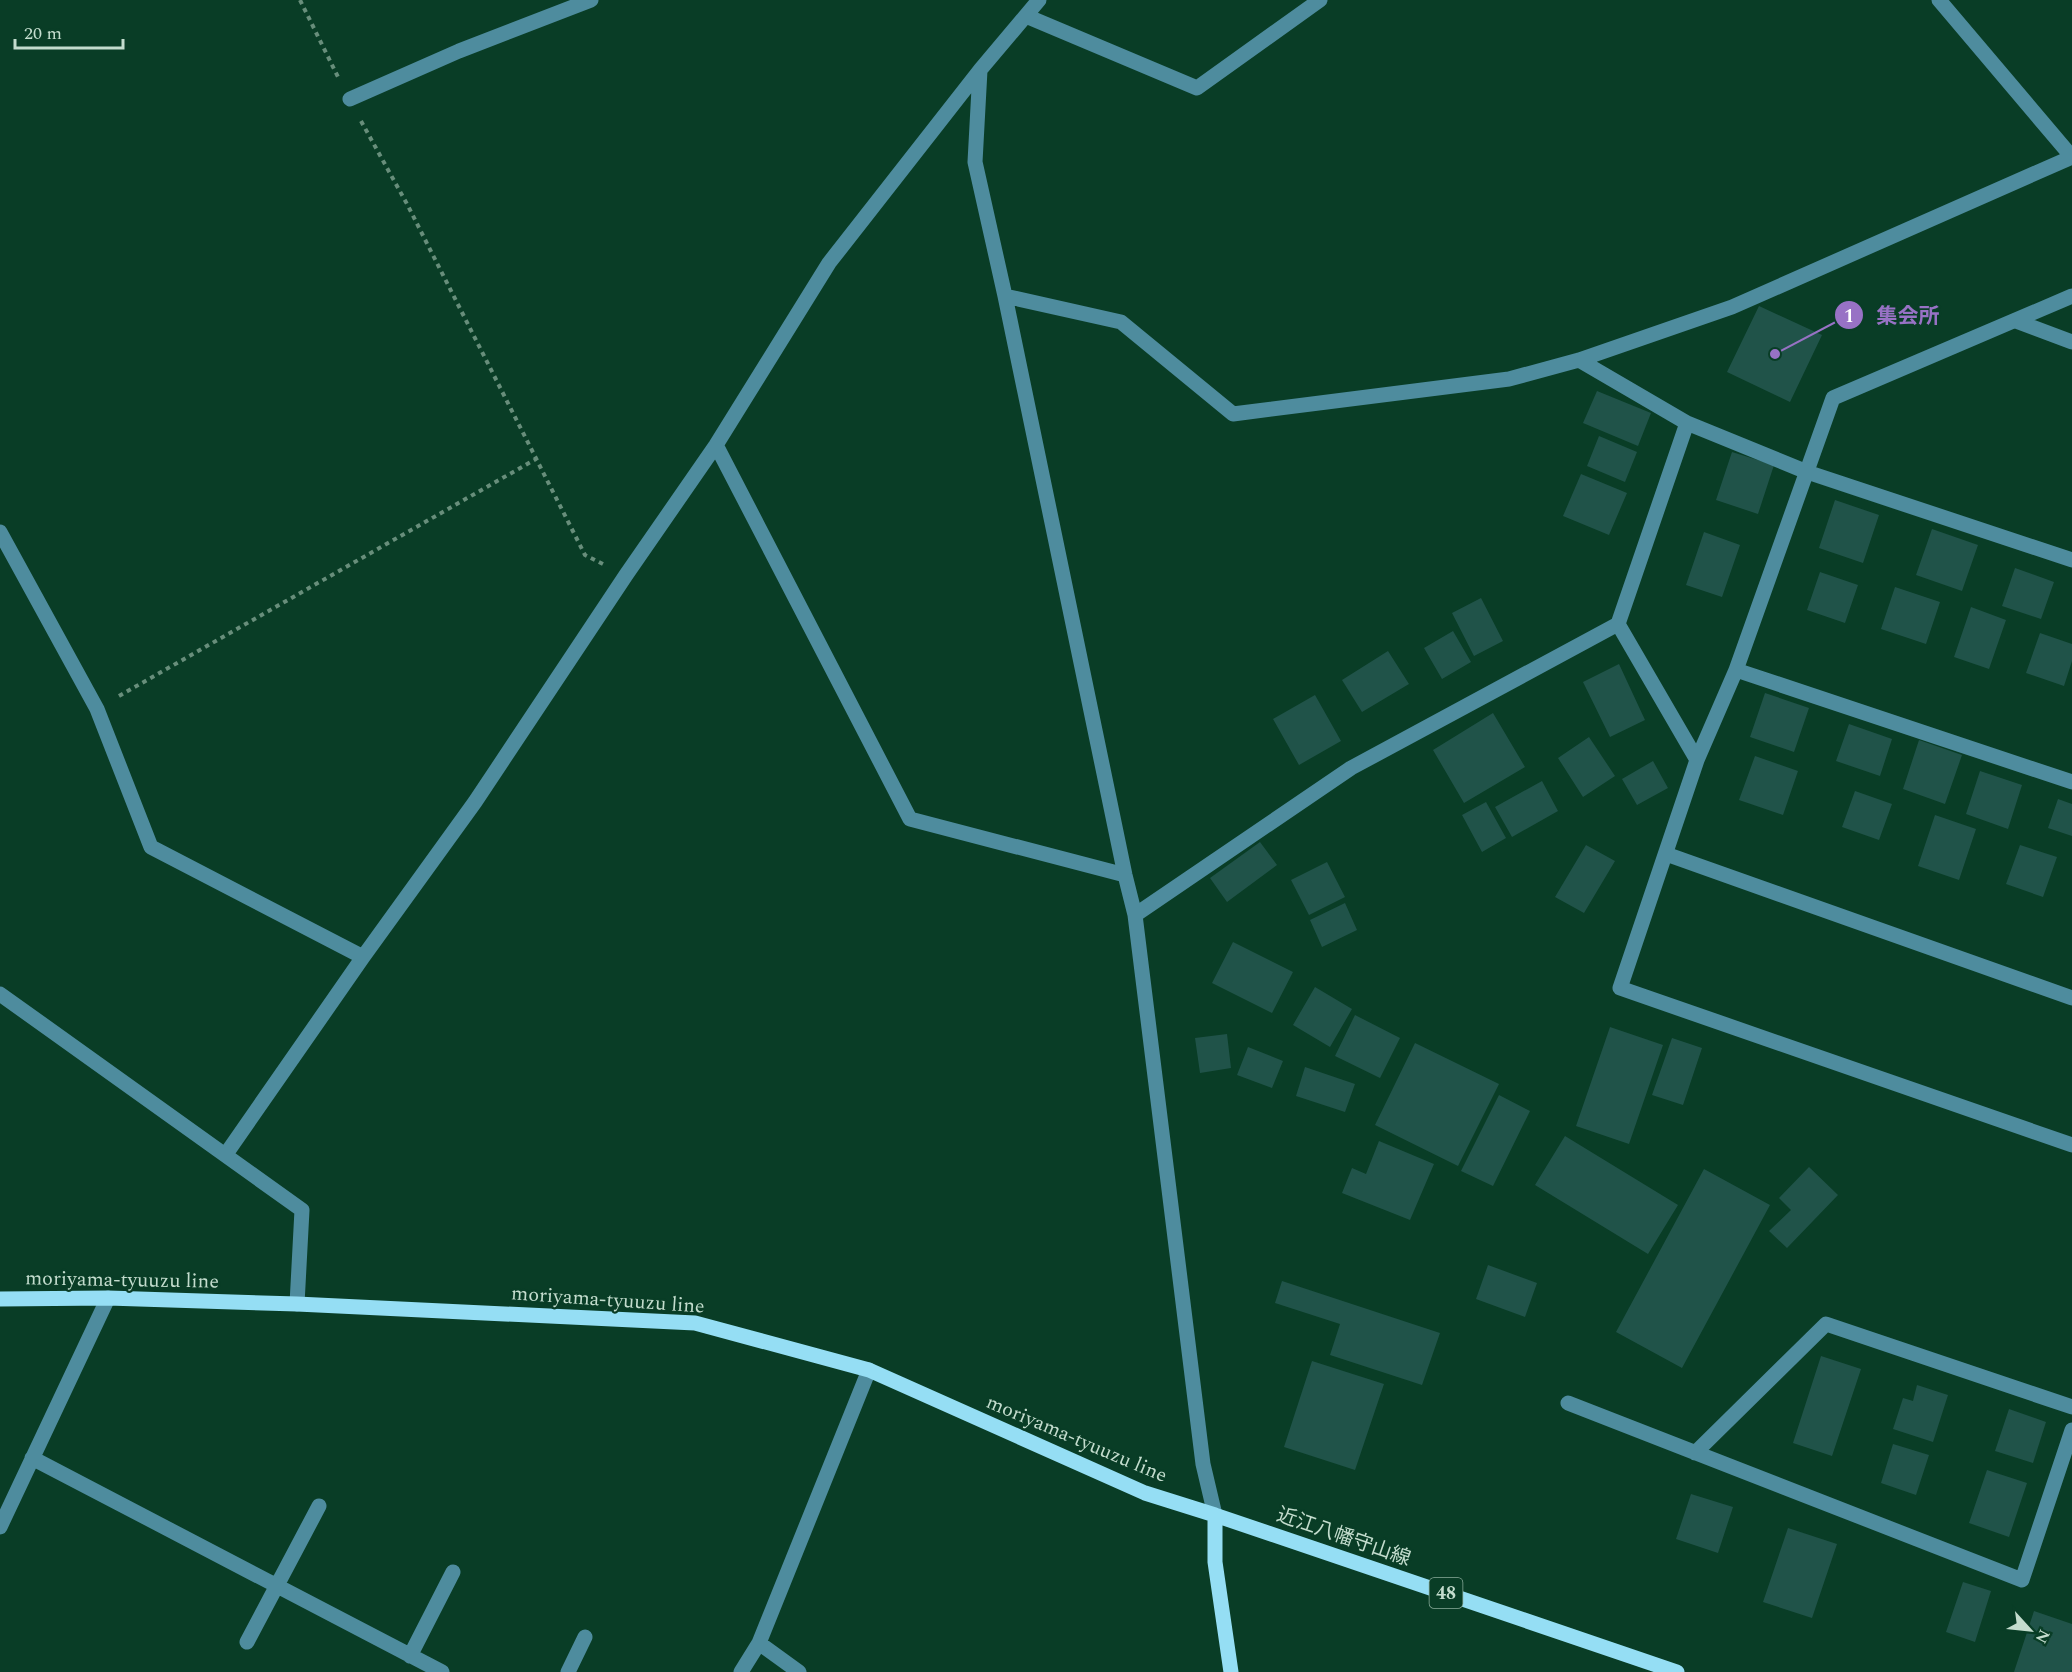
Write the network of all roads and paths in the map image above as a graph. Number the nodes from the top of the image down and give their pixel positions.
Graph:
1 (300, 0) edge
2 (591, 0) edge
3 (1039, 0) edge
4 (1320, 0) edge
5 (1939, 0) edge
6 (1026, 16) junction
7 (980, 70) junction
8 (350, 99) junction
9 (2072, 157) edge
10 (1005, 296) junction
11 (2072, 296) edge
12 (2016, 321) junction
13 (2072, 342) edge
14 (1579, 360) junction
15 (1687, 423) junction
16 (716, 445) junction
17 (536, 459) junction
18 (1807, 471) junction
19 (0, 532) edge
20 (2072, 560) edge
21 (626, 575) junction
22 (1618, 624) junction
23 (1736, 670) junction
24 (97, 709) junction
25 (1697, 760) junction
26 (2072, 782) edge
27 (1666, 854) junction
28 (1125, 875) junction
29 (1136, 915) junction
30 (363, 957) junction
31 (0, 994) edge
32 (2072, 998) edge
33 (2072, 1145) edge
34 (226, 1154) junction
35 (108, 1298) junction
36 (0, 1299) edge
37 (297, 1304) junction
38 (869, 1370) junction
39 (1568, 1403) dead end
40 (2072, 1407) edge
41 (2072, 1430) edge
42 (1695, 1453) junction
43 (32, 1458) junction
44 (319, 1506) dead end
45 (1215, 1515) junction
46 (0, 1527) edge
47 (453, 1572) dead end
48 (277, 1585) junction
49 (585, 1637) dead end
50 (247, 1642) dead end
51 (759, 1643) junction
52 (410, 1656) junction
53 (442, 1672) edge
54 (568, 1672) edge
55 (741, 1672) edge
56 (799, 1672) edge
57 (1231, 1672) edge
58 (1677, 1672) edge

1 - 8 path
2 - 8 street
3 - 6 street
4 - 6 street
5 - 9 street
6 - 7 street
7 - 10 street
7 - 16 street
8 - 17 path
9 - 14 street
10 - 14 street
10 - 28 street
11 - 12 street
12 - 13 street
12 - 18 street
14 - 15 street
15 - 18 street
15 - 22 street
16 - 21 street
16 - 28 street
17 - 21 path
17 - 24 path
18 - 20 street
18 - 23 street
19 - 24 street
21 - 30 street
22 - 25 street
22 - 29 street
23 - 25 street
23 - 26 street
24 - 30 street
25 - 27 street
27 - 32 street
27 - 33 street
28 - 29 street
29 - 45 street
30 - 34 street
31 - 34 street
34 - 37 street
35 - 36 main road, moriyama-tyuuzu line
35 - 37 main road, moriyama-tyuuzu line
35 - 43 street
37 - 38 main road, moriyama-tyuuzu line
38 - 45 main road, moriyama-tyuuzu line
38 - 51 street
39 - 42 street
40 - 42 street
41 - 42 street
43 - 46 street
43 - 48 street
44 - 48 street
45 - 57 main road
45 - 58 main road, 近江八幡守山線 / 48
47 - 52 street
48 - 50 street
48 - 52 street
49 - 54 street
51 - 55 street
51 - 56 street
52 - 53 street

